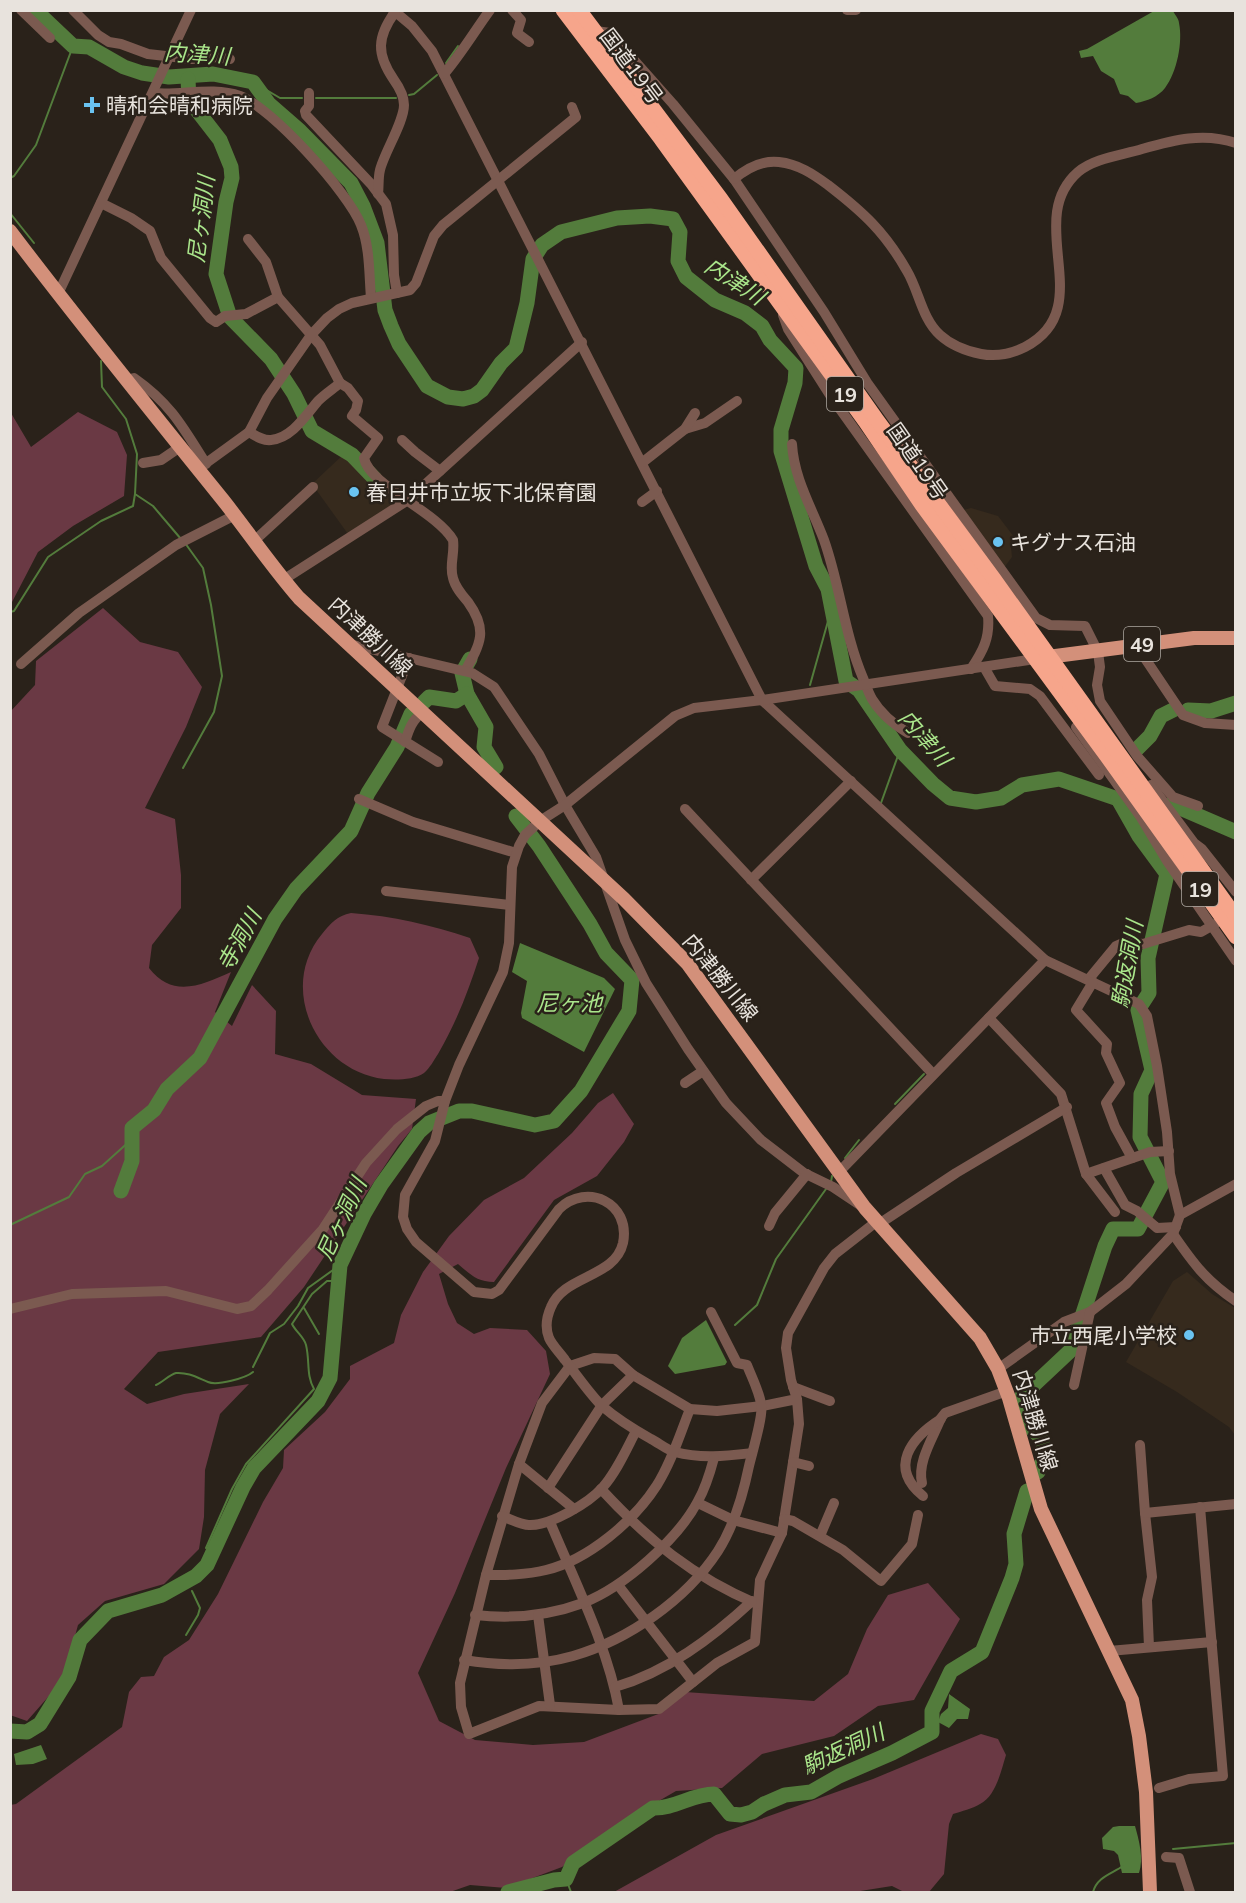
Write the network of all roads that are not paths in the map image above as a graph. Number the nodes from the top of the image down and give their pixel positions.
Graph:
1 (21, 10) edge
2 (73, 10) edge
3 (191, 10) edge
4 (490, 10) edge
5 (512, 10) edge
6 (563, 10) edge
7 (579, 10) edge
8 (847, 10) edge
9 (856, 10) edge
10 (394, 11) edge
11 (596, 31) junction
12 (50, 38) dead end
13 (529, 42) dead end
14 (169, 57) junction
15 (230, 59) dead end
16 (444, 74) junction
17 (153, 93) junction
18 (309, 93) dead end
19 (572, 107) dead end
20 (1236, 143) edge
21 (734, 179) junction
22 (498, 180) junction
23 (378, 194) junction
24 (101, 203) junction
25 (10, 231) edge
26 (248, 239) dead end
27 (397, 293) junction
28 (58, 294) junction
29 (278, 297) junction
30 (371, 298) junction
31 (778, 301) junction
32 (311, 335) junction
33 (582, 342) junction
34 (126, 380) junction
35 (340, 383) junction
36 (736, 401) dead end
37 (695, 413) dead end
38 (684, 429) junction
39 (249, 432) junction
40 (402, 440) dead end
41 (792, 444) dead end
42 (180, 447) junction
43 (643, 462) junction
44 (143, 463) dead end
45 (202, 466) junction
46 (440, 471) junction
47 (313, 487) dead end
48 (657, 491) junction
49 (408, 500) junction
50 (642, 502) dead end
51 (235, 515) junction
52 (254, 541) junction
53 (283, 580) junction
54 (1236, 638) edge
55 (349, 644) junction
56 (1136, 645) junction
57 (1098, 652) junction
58 (409, 658) junction
59 (1042, 658) junction
60 (21, 664) dead end
61 (984, 667) junction
62 (971, 669) junction
63 (465, 671) junction
64 (865, 684) junction
65 (398, 689) junction
66 (762, 700) junction
67 (423, 712) junction
68 (1236, 724) edge
69 (1076, 726) dead end
70 (908, 733) dead end
71 (405, 742) junction
72 (438, 762) dead end
73 (1099, 775) dead end
74 (851, 781) junction
75 (1146, 784) junction
76 (359, 799) dead end
77 (565, 805) junction
78 (1198, 806) dead end
79 (685, 809) dead end
80 (533, 828) junction
81 (1172, 838) junction
82 (516, 853) junction
83 (751, 880) junction
84 (605, 881) junction
85 (386, 891) dead end
86 (1236, 892) edge
87 (510, 905) junction
88 (1236, 917) edge
89 (1213, 926) junction
90 (1236, 937) edge
91 (1045, 960) junction
92 (1236, 961) edge
93 (1090, 981) junction
94 (989, 1018) junction
95 (703, 1071) junction
96 (933, 1074) junction
97 (685, 1083) dead end
98 (445, 1101) junction
99 (1067, 1107) junction
100 (1169, 1151) junction
101 (1132, 1158) junction
102 (1104, 1168) junction
103 (840, 1171) junction
104 (807, 1174) junction
105 (1086, 1174) junction
106 (1236, 1184) edge
107 (865, 1208) junction
108 (1115, 1212) dead end
109 (1180, 1215) junction
110 (878, 1223) junction
111 (769, 1226) dead end
112 (1174, 1230) junction
113 (1236, 1301) edge
114 (10, 1309) edge
115 (711, 1312) dead end
116 (1090, 1312) junction
117 (570, 1366) junction
118 (999, 1369) junction
119 (633, 1375) junction
120 (1074, 1385) dead end
121 (793, 1387) junction
122 (1007, 1391) junction
123 (797, 1399) junction
124 (830, 1401) dead end
125 (602, 1405) junction
126 (762, 1406) junction
127 (690, 1408) junction
128 (941, 1418) junction
129 (636, 1431) junction
130 (1140, 1446) dead end
131 (674, 1452) junction
132 (752, 1453) junction
133 (714, 1458) junction
134 (793, 1462) junction
135 (519, 1464) junction
136 (808, 1466) dead end
137 (922, 1483) dead end
138 (548, 1488) junction
139 (601, 1489) junction
140 (923, 1496) dead end
141 (698, 1503) junction
142 (834, 1503) dead end
143 (1236, 1504) edge
144 (1200, 1507) junction
145 (574, 1509) junction
146 (1145, 1513) junction
147 (918, 1515) dead end
148 (502, 1516) junction
149 (629, 1519) junction
150 (784, 1519) junction
151 (733, 1520) junction
152 (550, 1522) junction
153 (782, 1533) junction
154 (820, 1536) junction
155 (662, 1548) junction
156 (566, 1562) junction
157 (486, 1575) junction
158 (699, 1575) junction
159 (618, 1585) junction
160 (583, 1602) junction
161 (754, 1603) junction
162 (475, 1615) junction
163 (538, 1615) junction
164 (645, 1621) junction
165 (1212, 1642) junction
166 (600, 1645) junction
167 (1149, 1647) junction
168 (1109, 1651) junction
169 (464, 1660) junction
170 (677, 1660) junction
171 (544, 1661) junction
172 (693, 1682) junction
173 (615, 1687) junction
174 (550, 1705) junction
175 (619, 1710) junction
176 (1159, 1788) dead end
177 (1166, 1857) dead end
178 (1150, 1893) edge
179 (1190, 1893) edge

1 - 12 street
2 - 14 street
3 - 14 street
4 - 16 street
5 - 13 street
6 - 31 highway, 国道19号 / 19
7 - 11 highway, 国道19号 / 19
8 - 9 street
10 - 16 street
10 - 23 street
11 - 21 street
11 - 59 highway, 国道19号 / 19
14 - 15 street
14 - 17 street
16 - 22 street
17 - 24 street
17 - 30 street
18 - 23 street
19 - 22 street
20 - 21 street
21 - 57 street
22 - 27 street
22 - 33 street
23 - 27 street
24 - 28 street
24 - 29 street
25 - 28 main road, 内津勝川線
26 - 29 street
27 - 30 street
28 - 34 main road, 内津勝川線
29 - 32 street
30 - 32 street
31 - 59 highway, 国道19号 / 19
31 - 62 street
32 - 35 street
32 - 39 street
33 - 43 street
33 - 46 street
34 - 42 main road, 内津勝川線
34 - 45 street
35 - 39 street
35 - 49 street
36 - 38 street
37 - 38 street
38 - 43 street
39 - 45 street
40 - 46 street
41 - 64 street
42 - 44 street
42 - 45 main road, 内津勝川線
43 - 48 street
45 - 51 main road, 内津勝川線
46 - 49 street
47 - 52 street
48 - 50 street
48 - 66 street
49 - 53 street
49 - 63 street
51 - 52 main road, 内津勝川線
51 - 60 street
52 - 53 main road, 内津勝川線
53 - 55 main road, 内津勝川線
54 - 56 main road, 49
55 - 58 street
55 - 65 main road, 内津勝川線
56 - 57 main road, 49
56 - 68 street
57 - 59 main road, 49
57 - 78 street
58 - 63 street
58 - 65 street
59 - 61 street
59 - 75 highway, 国道19号 / 19
59 - 81 highway, 国道19号 / 19
61 - 62 street
61 - 73 street
62 - 64 street
63 - 77 street
64 - 66 street
64 - 70 street
65 - 67 main road, 内津勝川線
65 - 71 street
66 - 74 street
66 - 77 street
67 - 71 street
67 - 80 main road, 内津勝川線
69 - 89 street
71 - 72 street
74 - 83 street
74 - 91 street
75 - 81 highway, 国道19号 / 19
75 - 86 street
76 - 82 street
77 - 80 street
77 - 84 street
79 - 83 street
80 - 82 street
80 - 84 main road, 内津勝川線
81 - 88 highway, 国道19号 / 19
81 - 90 highway, 国道19号 / 19
82 - 87 street
83 - 96 street
84 - 95 street
84 - 103 main road, 内津勝川線
85 - 87 street
87 - 98 street
89 - 92 street
89 - 93 street
91 - 93 street
91 - 94 street
93 - 100 street
93 - 101 street
94 - 96 street
94 - 99 street
95 - 97 street
95 - 104 street
96 - 103 street
98 - 114 street
98 - 117 street
99 - 105 street
99 - 110 street
100 - 101 street
100 - 109 street
101 - 102 street
102 - 105 street
102 - 112 street
103 - 107 main road, 内津勝川線
104 - 107 street
104 - 111 street
105 - 108 street
106 - 109 street
107 - 110 main road, 内津勝川線
109 - 112 street
110 - 118 main road, 内津勝川線
110 - 121 street
112 - 113 street
112 - 116 street
115 - 126 street
116 - 118 street
116 - 120 street
117 - 119 street
117 - 125 street
117 - 135 street
118 - 122 main road, 内津勝川線
119 - 125 street
119 - 127 street
121 - 123 street
121 - 124 street
122 - 128 street
122 - 168 main road, 内津勝川線
123 - 126 street
123 - 134 street
125 - 129 street
125 - 138 street
126 - 127 street
126 - 132 street
127 - 131 street
128 - 137 street
128 - 140 street
129 - 131 street
129 - 139 street
130 - 146 street
131 - 133 street
131 - 149 street
132 - 133 street
132 - 151 street
133 - 141 street
134 - 136 street
134 - 150 street
135 - 138 street
135 - 148 street
138 - 145 street
139 - 145 street
139 - 149 street
141 - 151 street
141 - 155 street
142 - 154 street
143 - 144 street
144 - 146 street
144 - 165 street
145 - 152 street
146 - 167 street
147 - 154 street
148 - 152 street
148 - 157 street
149 - 155 street
149 - 156 street
150 - 153 street
150 - 154 street
151 - 153 street
151 - 158 street
152 - 156 street
153 - 161 street
155 - 158 street
155 - 159 street
156 - 157 street
156 - 160 street
157 - 162 street
158 - 161 street
158 - 164 street
159 - 160 street
159 - 164 street
160 - 163 street
160 - 166 street
161 - 170 street
161 - 172 street
162 - 163 street
162 - 169 street
163 - 171 street
164 - 166 street
164 - 170 street
165 - 167 street
165 - 176 street
166 - 171 street
166 - 173 street
167 - 168 street
168 - 178 main road, 内津勝川線
169 - 171 street
169 - 174 street
170 - 172 street
170 - 173 street
171 - 174 street
172 - 175 street
173 - 175 street
174 - 175 street
177 - 179 street

